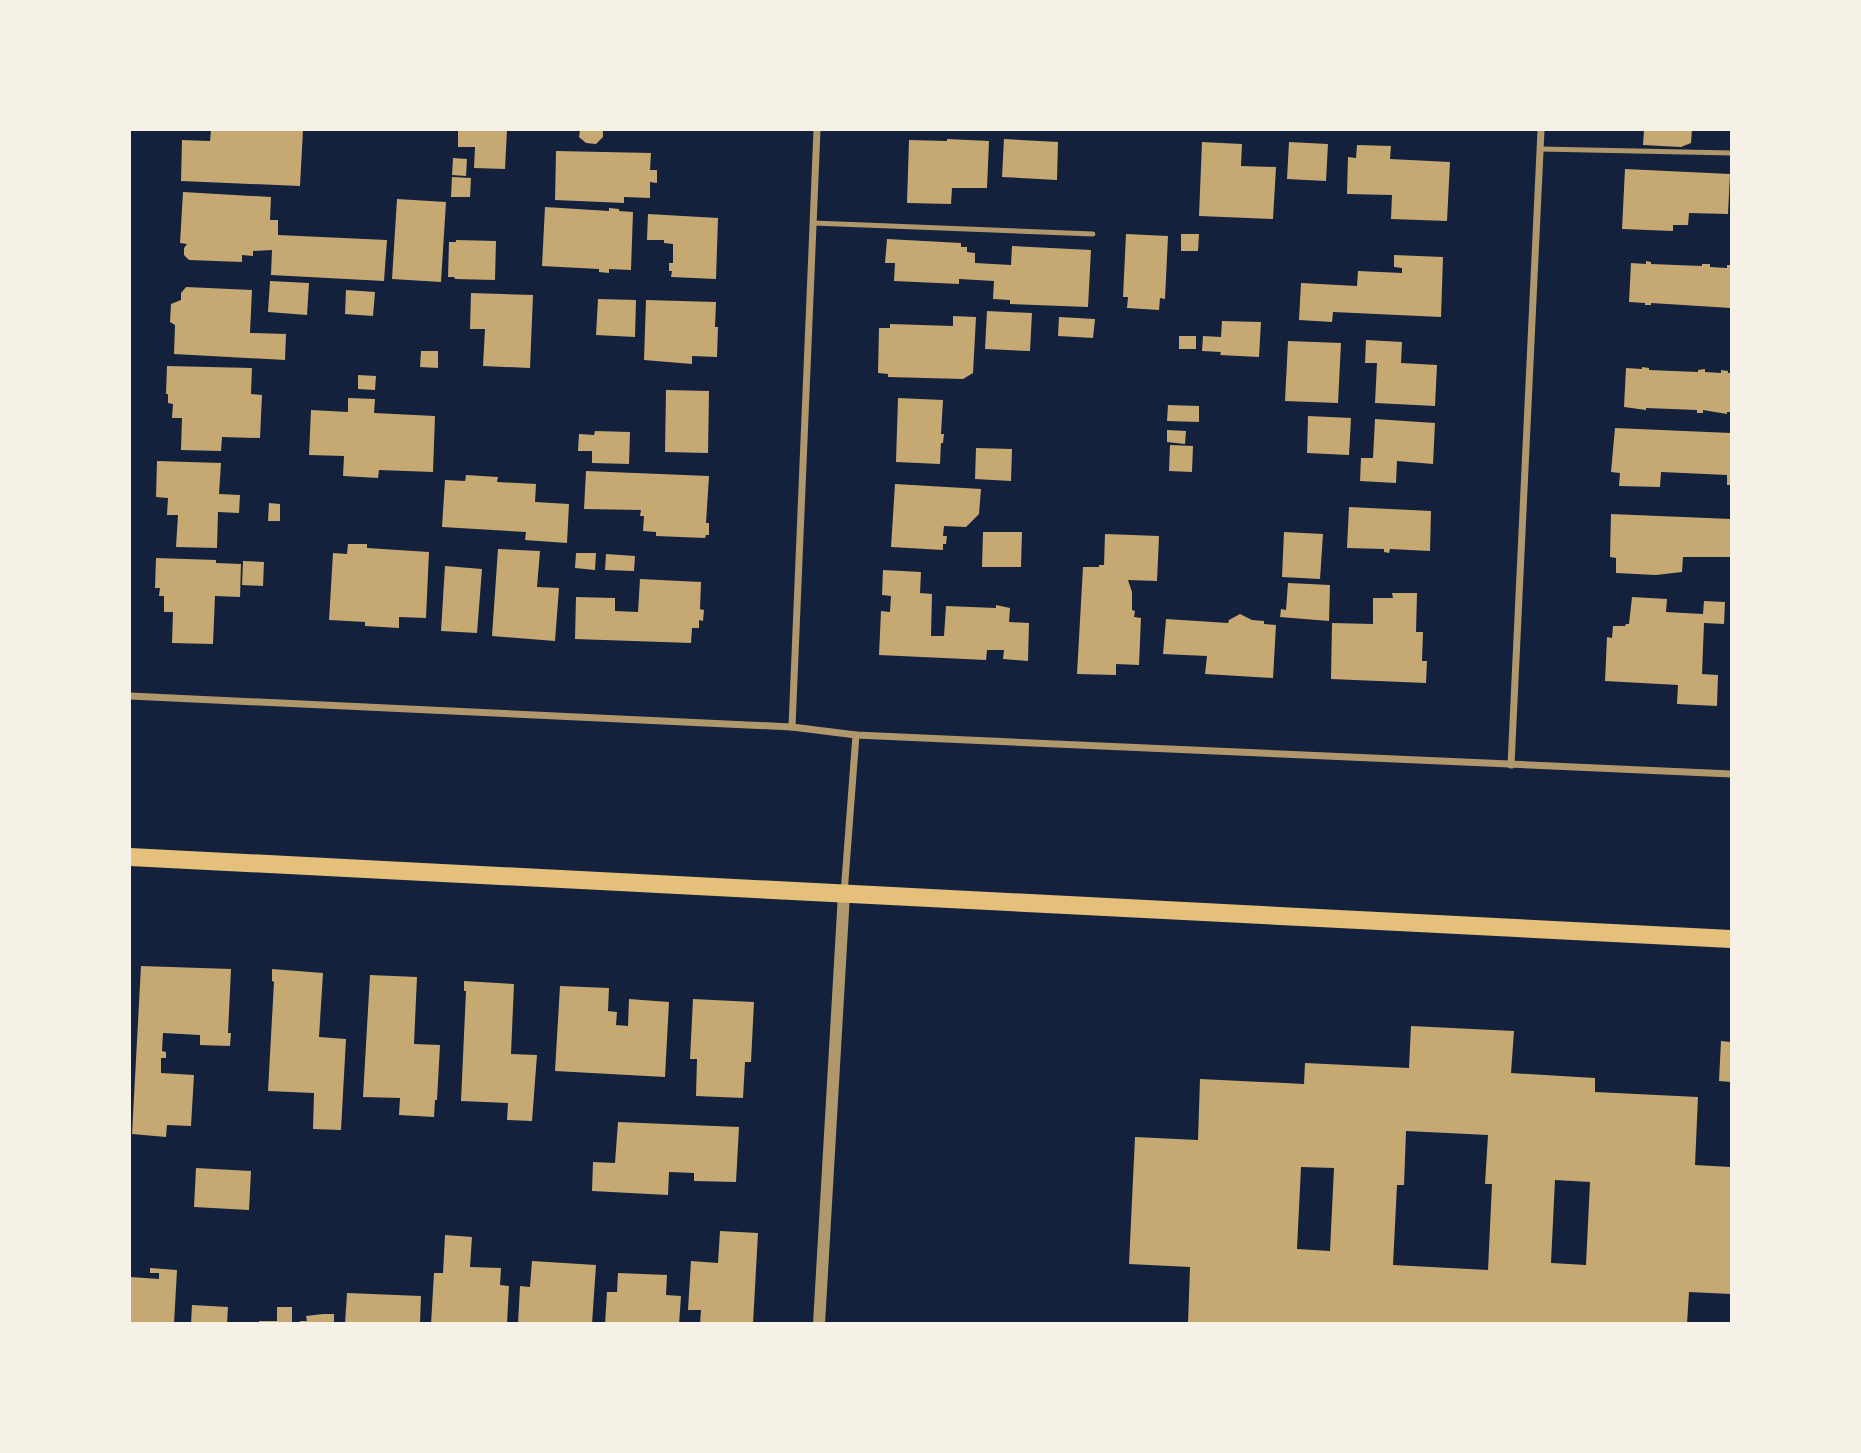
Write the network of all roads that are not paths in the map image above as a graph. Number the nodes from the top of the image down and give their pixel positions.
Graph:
1 (817, 130) edge
2 (1541, 130) edge
3 (1540, 149) junction
4 (1731, 153) edge
5 (813, 223) junction
6 (1093, 234) dead end
7 (130, 696) edge
8 (792, 727) junction
9 (856, 735) junction
10 (1511, 765) junction
11 (1731, 774) edge
12 (130, 857) edge
13 (844, 894) junction
14 (1731, 939) edge
15 (819, 1324) edge

1 - 5 street
2 - 3 street
3 - 4 lane
3 - 10 street
5 - 6 lane
5 - 8 street
7 - 8 street
8 - 9 street
9 - 10 street
9 - 13 street
10 - 11 street
12 - 13 main road
13 - 14 main road
13 - 15 street

